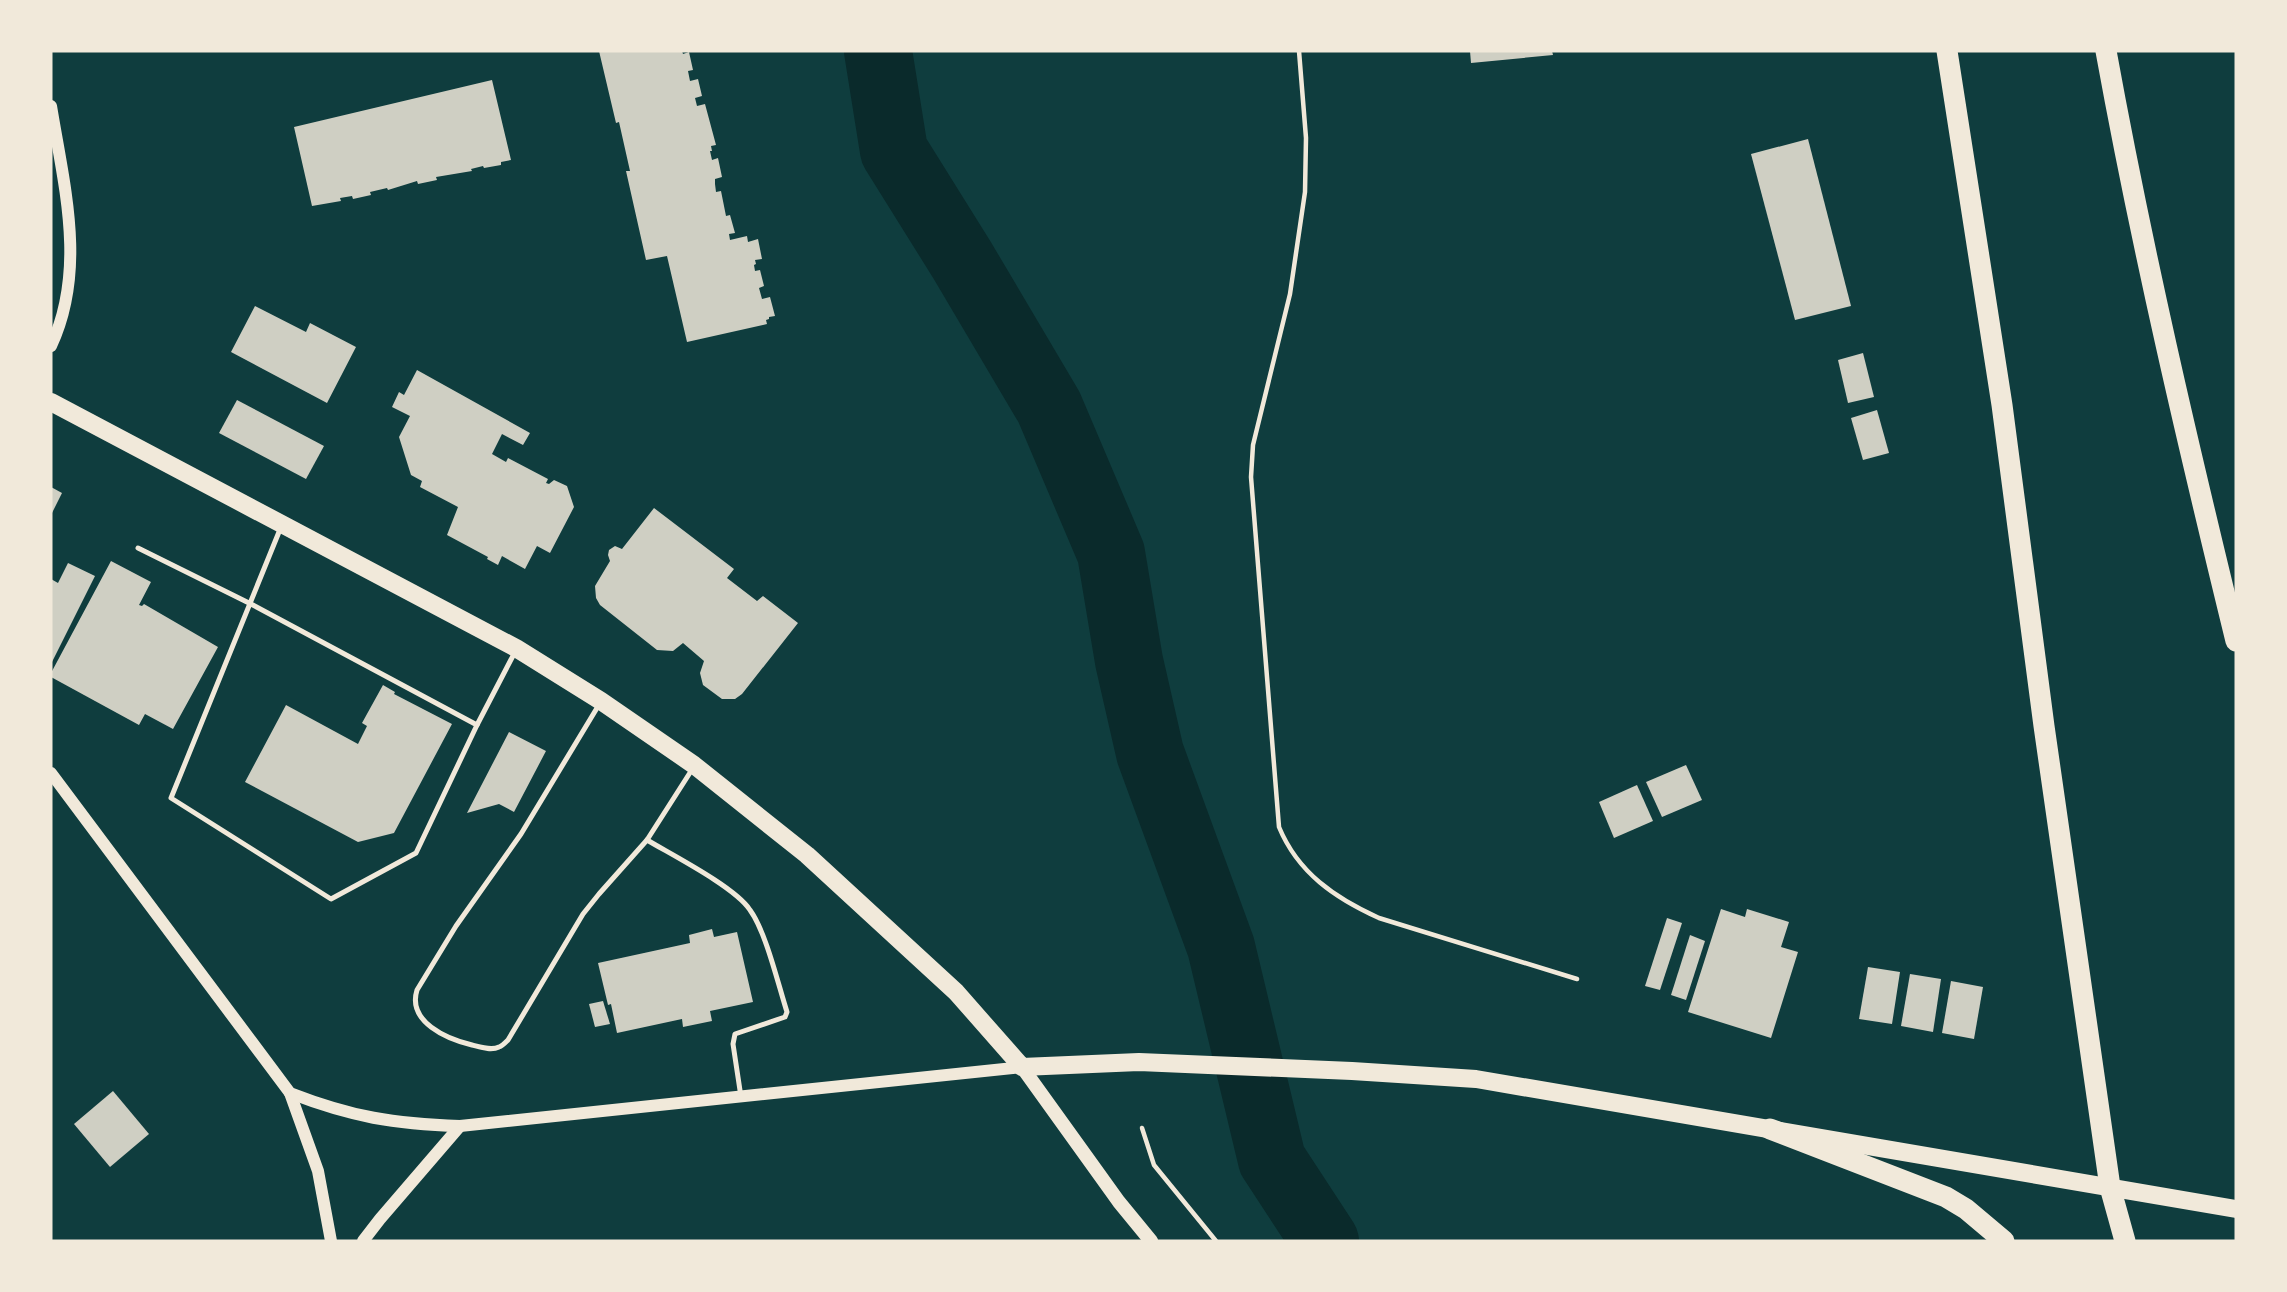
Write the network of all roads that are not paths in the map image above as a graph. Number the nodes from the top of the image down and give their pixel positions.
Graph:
1 (1947, 51) edge
2 (2106, 51) edge
3 (51, 106) edge
4 (51, 346) edge
5 (51, 402) edge
6 (282, 524) junction
7 (138, 548) dead end
8 (251, 604) junction
9 (2236, 641) edge
10 (516, 648) junction
11 (601, 701) junction
12 (477, 725) junction
13 (694, 765) junction
14 (51, 773) edge
15 (647, 841) junction
16 (1022, 1067) junction
17 (290, 1093) junction
18 (741, 1097) junction
19 (460, 1126) junction
20 (1770, 1129) junction
21 (2110, 1187) junction
22 (2236, 1209) edge
23 (331, 1241) edge
24 (363, 1241) edge
25 (1151, 1241) edge
26 (2004, 1241) edge
27 (2125, 1241) edge

1 - 21 highway
2 - 9 highway
3 - 4 street
5 - 6 main road
6 - 8 lane
6 - 10 main road
7 - 8 lane
8 - 12 lane
8 - 12 lane
10 - 11 main road
10 - 12 lane
11 - 13 main road
11 - 15 lane
13 - 15 lane
13 - 16 main road
14 - 17 street
15 - 18 lane
16 - 18 street
16 - 20 main road
16 - 25 main road
17 - 19 street
17 - 23 street
18 - 19 street
19 - 24 street
20 - 21 main road
20 - 26 highway
21 - 22 main road
21 - 27 highway

